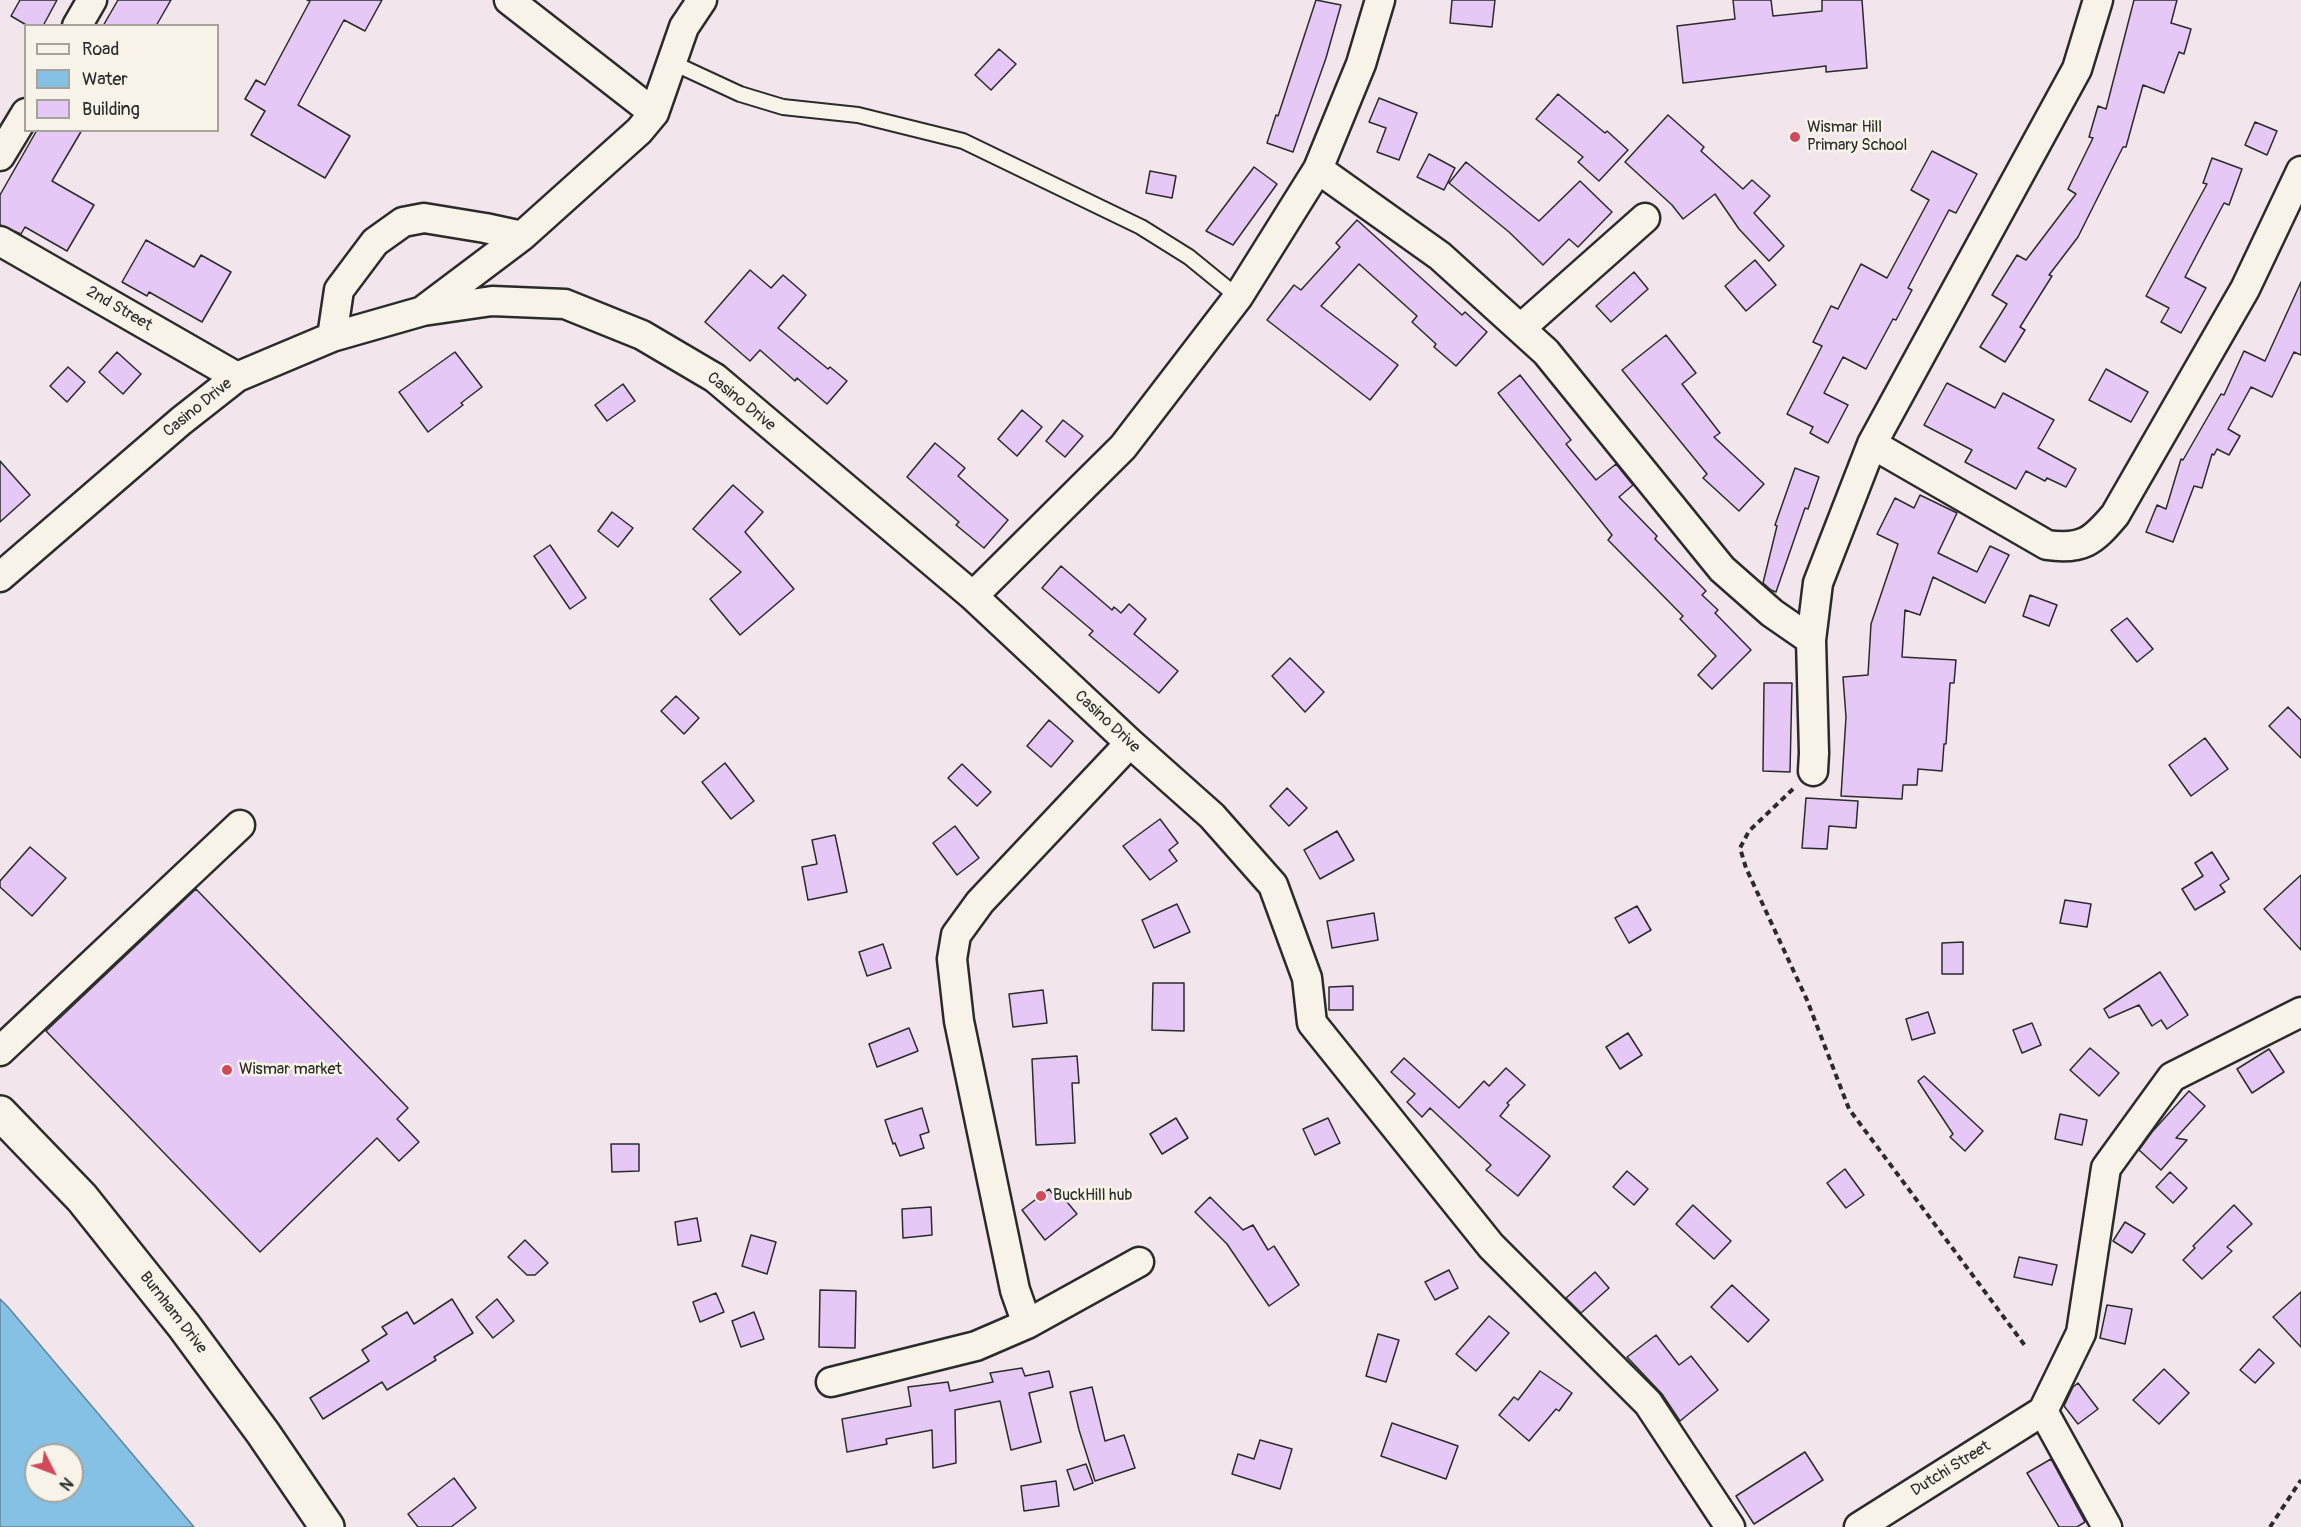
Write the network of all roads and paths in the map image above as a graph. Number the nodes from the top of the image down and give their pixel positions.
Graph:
1 (92, 0) edge
2 (509, 0) edge
3 (702, 0) edge
4 (1380, 0) edge
5 (2098, 0) edge
6 (78, 24) edge
7 (671, 62) junction
8 (654, 112) junction
9 (24, 116) edge
10 (0, 156) edge
11 (1318, 169) junction
12 (2301, 171) edge
13 (1645, 218) dead end
14 (522, 236) junction
15 (0, 241) edge
16 (1238, 297) junction
17 (423, 311) junction
18 (1521, 328) junction
19 (332, 337) junction
20 (237, 377) junction
21 (1872, 444) junction
22 (0, 577) edge
23 (973, 596) junction
24 (1811, 640) junction
25 (1130, 743) junction
26 (1813, 771) joint
27 (240, 825) dead end
28 (2301, 1012) edge
29 (0, 1051) edge
30 (0, 1113) edge
31 (1139, 1262) dead end
32 (1027, 1324) junction
33 (2025, 1347) dead end
34 (831, 1382) dead end
35 (2043, 1411) junction
36 (2301, 1480) edge
37 (327, 1527) edge
38 (1730, 1527) edge
39 (1859, 1527) edge
40 (2107, 1527) edge
41 (2270, 1527) edge

1 - 6 street
2 - 8 street
3 - 7 street
4 - 11 street
5 - 21 street
7 - 8 street
7 - 16 lane
8 - 14 street
9 - 10 street
11 - 16 street
11 - 18 street
12 - 21 street
13 - 18 street
14 - 17 street
14 - 19 street
15 - 20 street, 2nd Street
16 - 23 street
17 - 19 street, Casino Drive
17 - 23 street, Casino Drive
18 - 24 street
19 - 20 street, Casino Drive
20 - 22 street, Casino Drive
21 - 24 street
23 - 25 street, Casino Drive
24 - 26 street
25 - 32 street
25 - 38 street, Casino Drive
26 - 33 path
27 - 29 street
28 - 35 street
30 - 37 street, Burnham Drive
31 - 32 street
32 - 34 street
35 - 39 street, Dutchi Street
35 - 40 street
36 - 41 path

